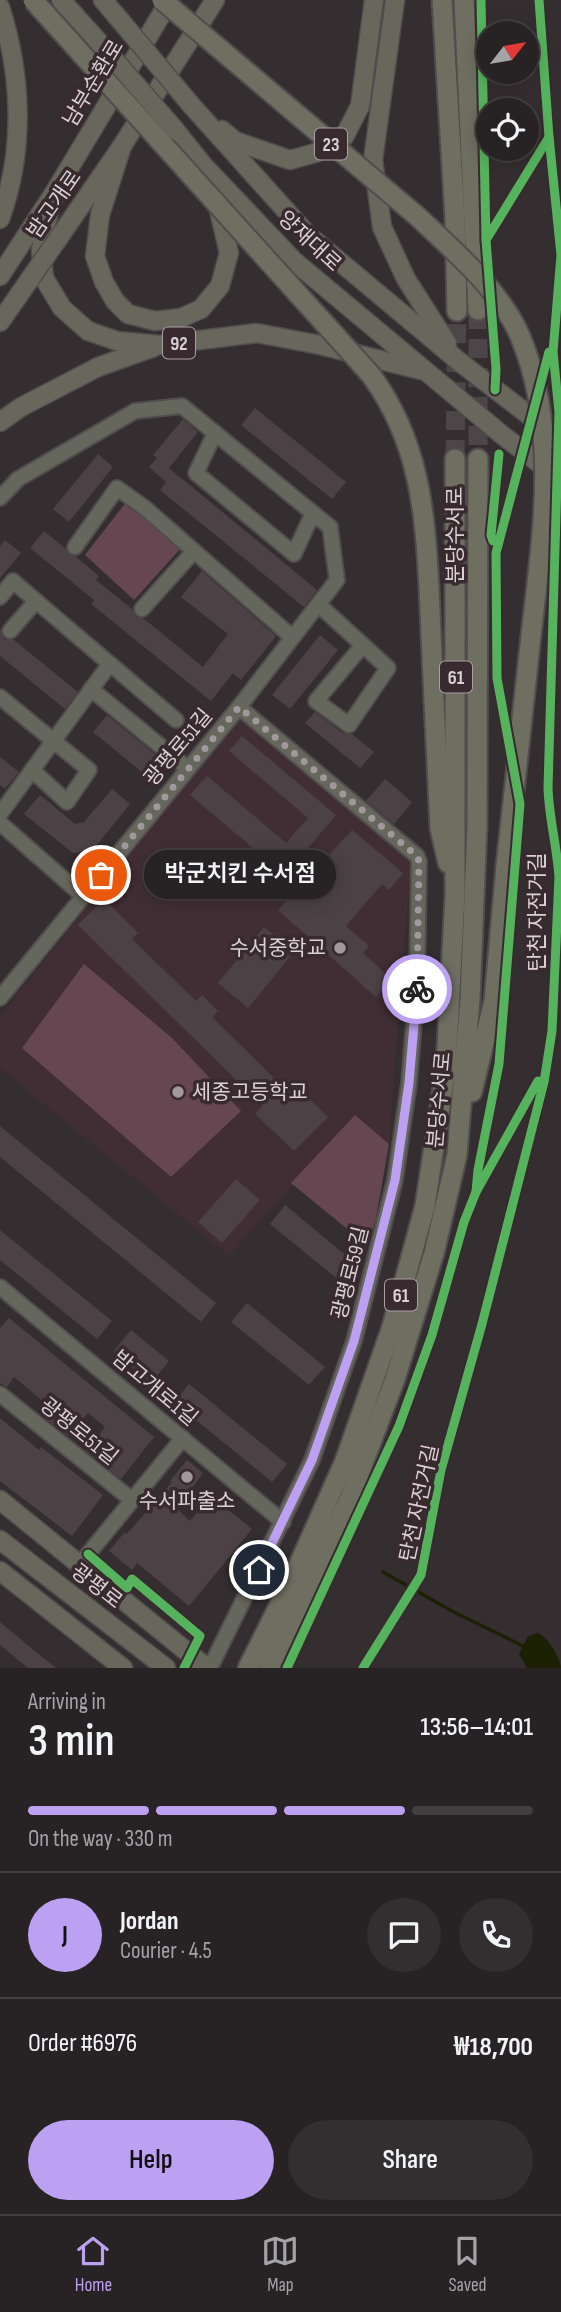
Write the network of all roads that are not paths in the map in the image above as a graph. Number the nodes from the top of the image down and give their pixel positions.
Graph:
1 (33, 0) edge
2 (61, 0) edge
3 (162, 0) edge
4 (170, 0) edge
5 (215, 0) edge
6 (374, 0) edge
7 (395, 0) edge
8 (442, 0) edge
9 (464, 0) edge
10 (109, 6) edge
11 (0, 7) edge
12 (192, 106) junction
13 (122, 146) junction
14 (204, 166) junction
15 (56, 190) junction
16 (0, 219) edge
17 (0, 276) edge
18 (478, 310) tunnel mouth
19 (457, 311) tunnel mouth
20 (0, 322) edge
21 (160, 345) junction
22 (461, 363) junction
23 (428, 372) junction
24 (0, 422) edge
25 (215, 433) junction
26 (561, 440) edge
27 (478, 458) tunnel mouth
28 (455, 459) tunnel mouth
29 (561, 480) edge
30 (0, 498) edge
31 (313, 513) junction
32 (75, 547) dead end
33 (194, 551) junction
34 (0, 597) edge
35 (36, 601) junction
36 (318, 604) junction
37 (142, 610) dead end
38 (10, 631) dead end
39 (292, 637) junction
40 (363, 645) junction
41 (109, 665) junction
42 (91, 690) junction
43 (0, 697) edge
44 (239, 707) junction
45 (176, 720) dead end
46 (54, 741) junction
47 (187, 768) junction
48 (32, 770) junction
49 (0, 814) edge
50 (0, 823) edge
51 (419, 861) joint
52 (455, 895) junction
53 (83, 896) junction
54 (0, 998) edge
55 (457, 1155) junction
56 (0, 1287) edge
57 (0, 1394) edge
58 (183, 1438) junction
59 (0, 1500) edge
60 (132, 1500) junction
61 (283, 1522) junction
62 (0, 1540) edge
63 (80, 1564) junction
64 (0, 1572) edge
65 (156, 1626) junction
66 (123, 1668) edge
67 (166, 1668) edge
68 (172, 1668) edge
69 (209, 1668) edge
70 (248, 1668) edge
71 (269, 1668) edge

1 - 52 highway, bridge
2 - 14 main road, 양재대로, bridge
3 - 55 highway, bridge
4 - 15 main road, 남부순환로 / 92
5 - 13 main road
6 - 12 main road, 23
7 - 22 main road
8 - 19 highway
9 - 18 highway
10 - 12 main road, 양재대로 / 23, bridge
11 - 16 main road
12 - 22 main road, 양재대로
13 - 14 main road
13 - 20 main road, 밤고개로, bridge
14 - 23 main road, 양재대로
15 - 17 main road, 밤고개로
15 - 21 main road, 92
21 - 23 main road, 92
21 - 24 main road
22 - 26 main road, 양재대로
23 - 29 main road, 양재대로 / 92
25 - 30 street
25 - 31 street
25 - 31 street
27 - 55 highway, 분당수서로 / 61
28 - 52 highway, 분당수서로 / 61
31 - 36 street
32 - 33 street
33 - 37 street
33 - 39 street
34 - 35 street
35 - 38 street
35 - 41 street
36 - 39 street
36 - 40 street
39 - 44 street
40 - 40 street
41 - 42 street
41 - 45 street
42 - 46 street
42 - 47 street
43 - 46 street
44 - 47 street, 광평로51길
44 - 51 street, 광평로51길
46 - 48 street
46 - 48 street
47 - 53 street, 광평로51길
48 - 49 street
50 - 53 street
51 - 61 street, 광평로59길
52 - 70 highway, 분당수서로 / 61
53 - 54 street, 광평로51길
55 - 71 highway, 분당수서로 / 61
56 - 58 street, 밤고개로1길
57 - 60 street, 광평로51길
58 - 60 street, 광평로
58 - 61 street, 밤고개로1길
59 - 63 main road
60 - 63 street, 광평로
61 - 69 street, 광평로59길
62 - 67 main road, 광평로
63 - 65 main road
64 - 66 main road
65 - 68 main road
65 - 69 main road

